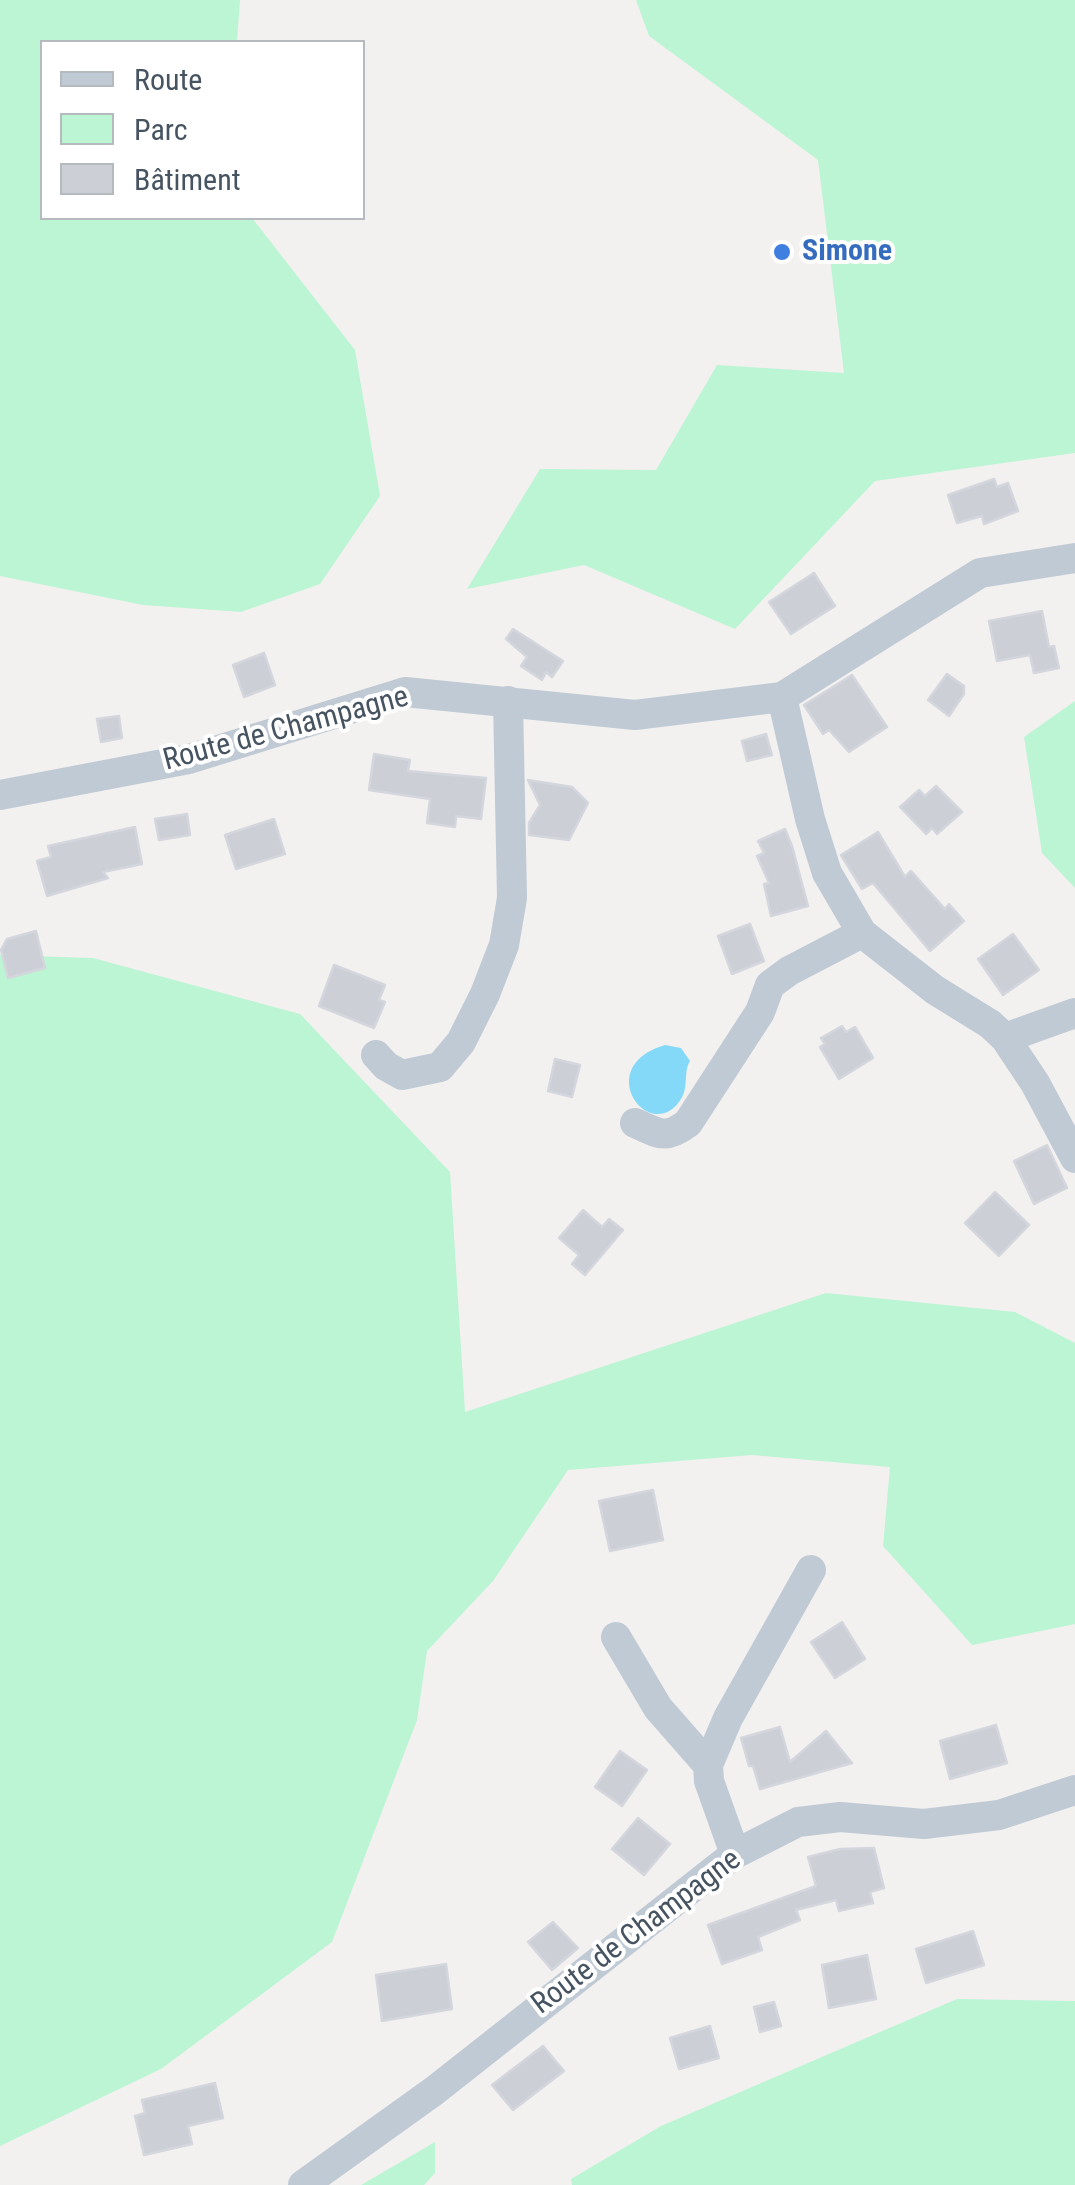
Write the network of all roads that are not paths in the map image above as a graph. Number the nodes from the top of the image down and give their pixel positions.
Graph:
1 (1075, 558) edge
2 (782, 697) junction
3 (508, 701) junction
4 (0, 795) edge
5 (862, 932) junction
6 (1075, 1013) edge
7 (1005, 1038) junction
8 (376, 1055) dead end
9 (635, 1123) dead end
10 (1075, 1158) edge
11 (811, 1570) dead end
12 (616, 1637) dead end
13 (708, 1765) junction
14 (1075, 1790) edge
15 (735, 1854) junction
16 (303, 2185) edge

1 - 2 street, Route de Champagne
2 - 3 street, Route de Champagne
2 - 5 street
3 - 4 street, Route de Champagne
3 - 8 street
5 - 7 street
5 - 9 street
6 - 7 street
7 - 10 street
11 - 13 street
12 - 13 street
13 - 15 street
14 - 15 street, Route de Champagne
15 - 16 street, Route de Champagne

